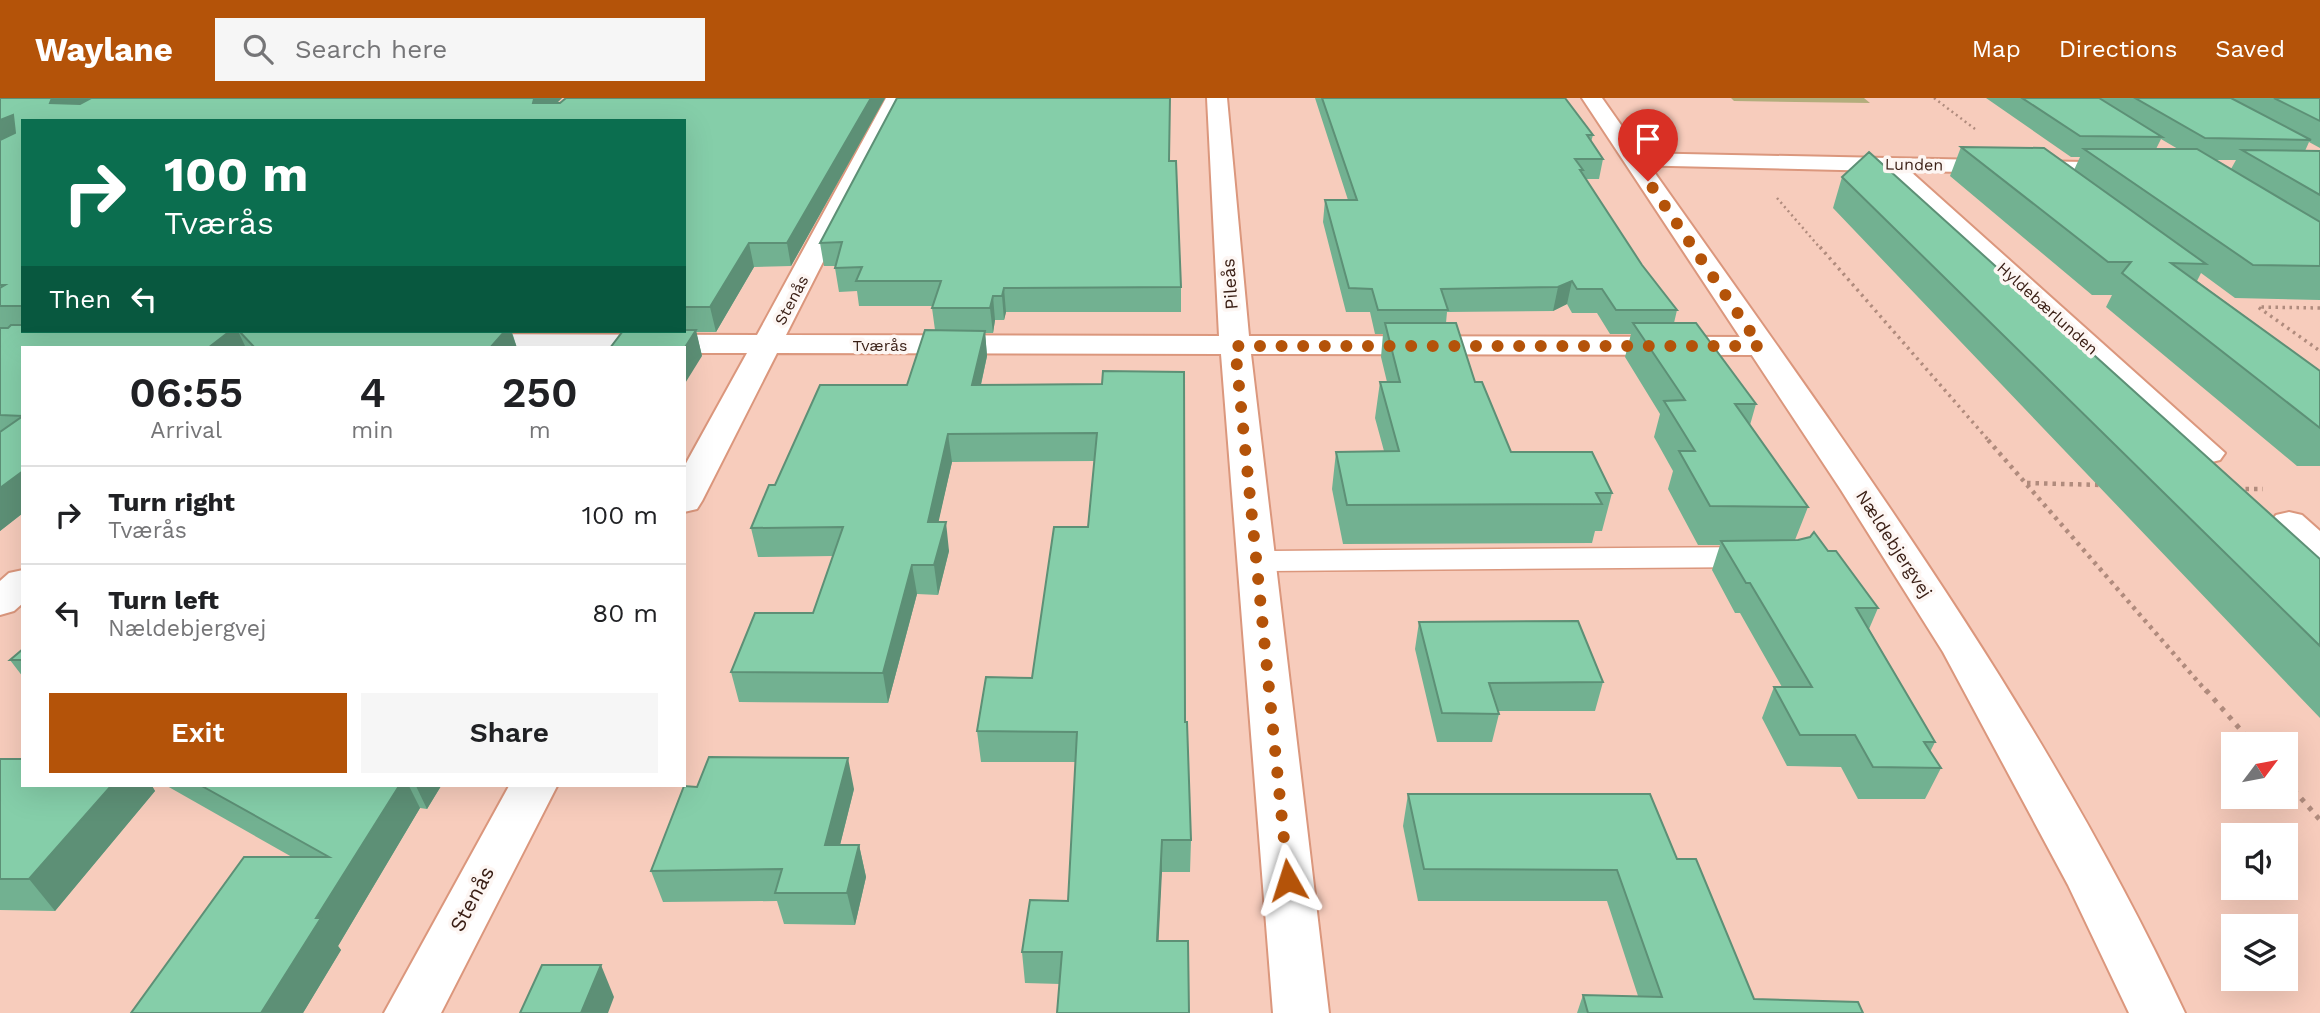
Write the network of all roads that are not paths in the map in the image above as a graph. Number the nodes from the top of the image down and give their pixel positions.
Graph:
1 (896, 98) edge
2 (1217, 98) edge
3 (1592, 98) edge
4 (1635, 160) junction
5 (1887, 163) junction
6 (2035, 166) junction
7 (2146, 168) edge
8 (2068, 191) edge
9 (436, 343) edge
10 (767, 345) junction
11 (1235, 346) junction
12 (1760, 346) junction
13 (2208, 453) road end
14 (686, 497) edge
15 (2281, 506) road end
16 (2320, 551) edge
17 (1787, 557) edge
18 (1256, 561) junction
19 (21, 584) edge
20 (0, 602) edge
21 (532, 787) edge
22 (412, 1013) edge
23 (1301, 1013) edge
24 (2157, 1013) edge

1 - 10 street, Stenås
2 - 11 street, Pileås
3 - 4 street, Nældebjergvej
4 - 5 street, Lunden
4 - 12 street, Nældebjergvej
5 - 6 street, Lunden
5 - 13 street, Hyldebærlunden
6 - 7 street, Lunden
6 - 8 street
9 - 10 street, Tværås
10 - 11 street, Tværås
10 - 14 street, Stenås
11 - 12 street, Tværås
11 - 18 street, Pileås
12 - 24 street, Nældebjergvej
15 - 16 street
17 - 18 lane
18 - 23 street, Pileås
19 - 20 street
21 - 22 street, Stenås

